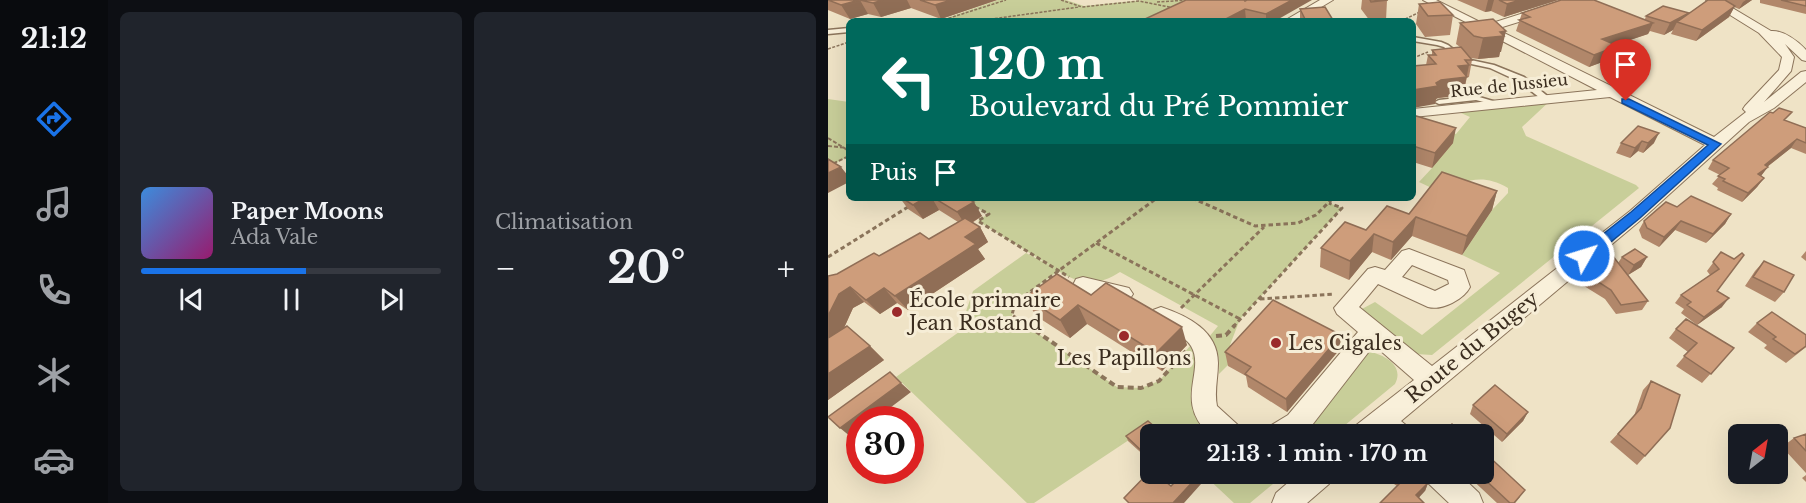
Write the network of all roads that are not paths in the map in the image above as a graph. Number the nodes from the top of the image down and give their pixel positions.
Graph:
1 (1328, 0) edge
2 (1573, 0) edge
3 (1711, 0) edge
4 (1433, 3) edge
5 (1295, 18) edge
6 (1485, 28) junction
7 (846, 30) edge
8 (828, 32) edge
9 (1416, 39) edge
10 (1799, 49) edge
11 (1785, 68) junction
12 (1806, 75) edge
13 (1608, 93) junction
14 (1547, 99) junction
15 (1439, 102) edge
16 (1499, 104) junction
17 (1416, 113) edge
18 (1744, 119) junction
19 (1715, 144) junction
20 (1388, 280) dead end
21 (1083, 285) dead end
22 (1372, 331) junction
23 (1431, 379) junction
24 (1216, 424) edge
25 (1298, 424) edge
26 (1388, 424) edge
27 (1308, 484) edge
28 (1449, 484) edge
29 (1286, 503) edge
30 (1469, 503) edge

1 - 5 street
2 - 6 street
3 - 10 street
4 - 6 street
6 - 13 street
7 - 8 lane
9 - 14 lane
10 - 11 street
11 - 12 street
11 - 18 street, Route du Bugey
12 - 18 street, Route du Bugey
13 - 14 street, Rue de Jussieu
13 - 19 street
14 - 16 street, Rue de Jussieu
15 - 16 lane
16 - 17 street, Rue de Jussieu
18 - 19 street, Route du Bugey
19 - 23 street, Route du Bugey
20 - 22 street
21 - 24 street
22 - 23 street
22 - 25 street
23 - 26 street, Route du Bugey
27 - 29 street
28 - 30 street

